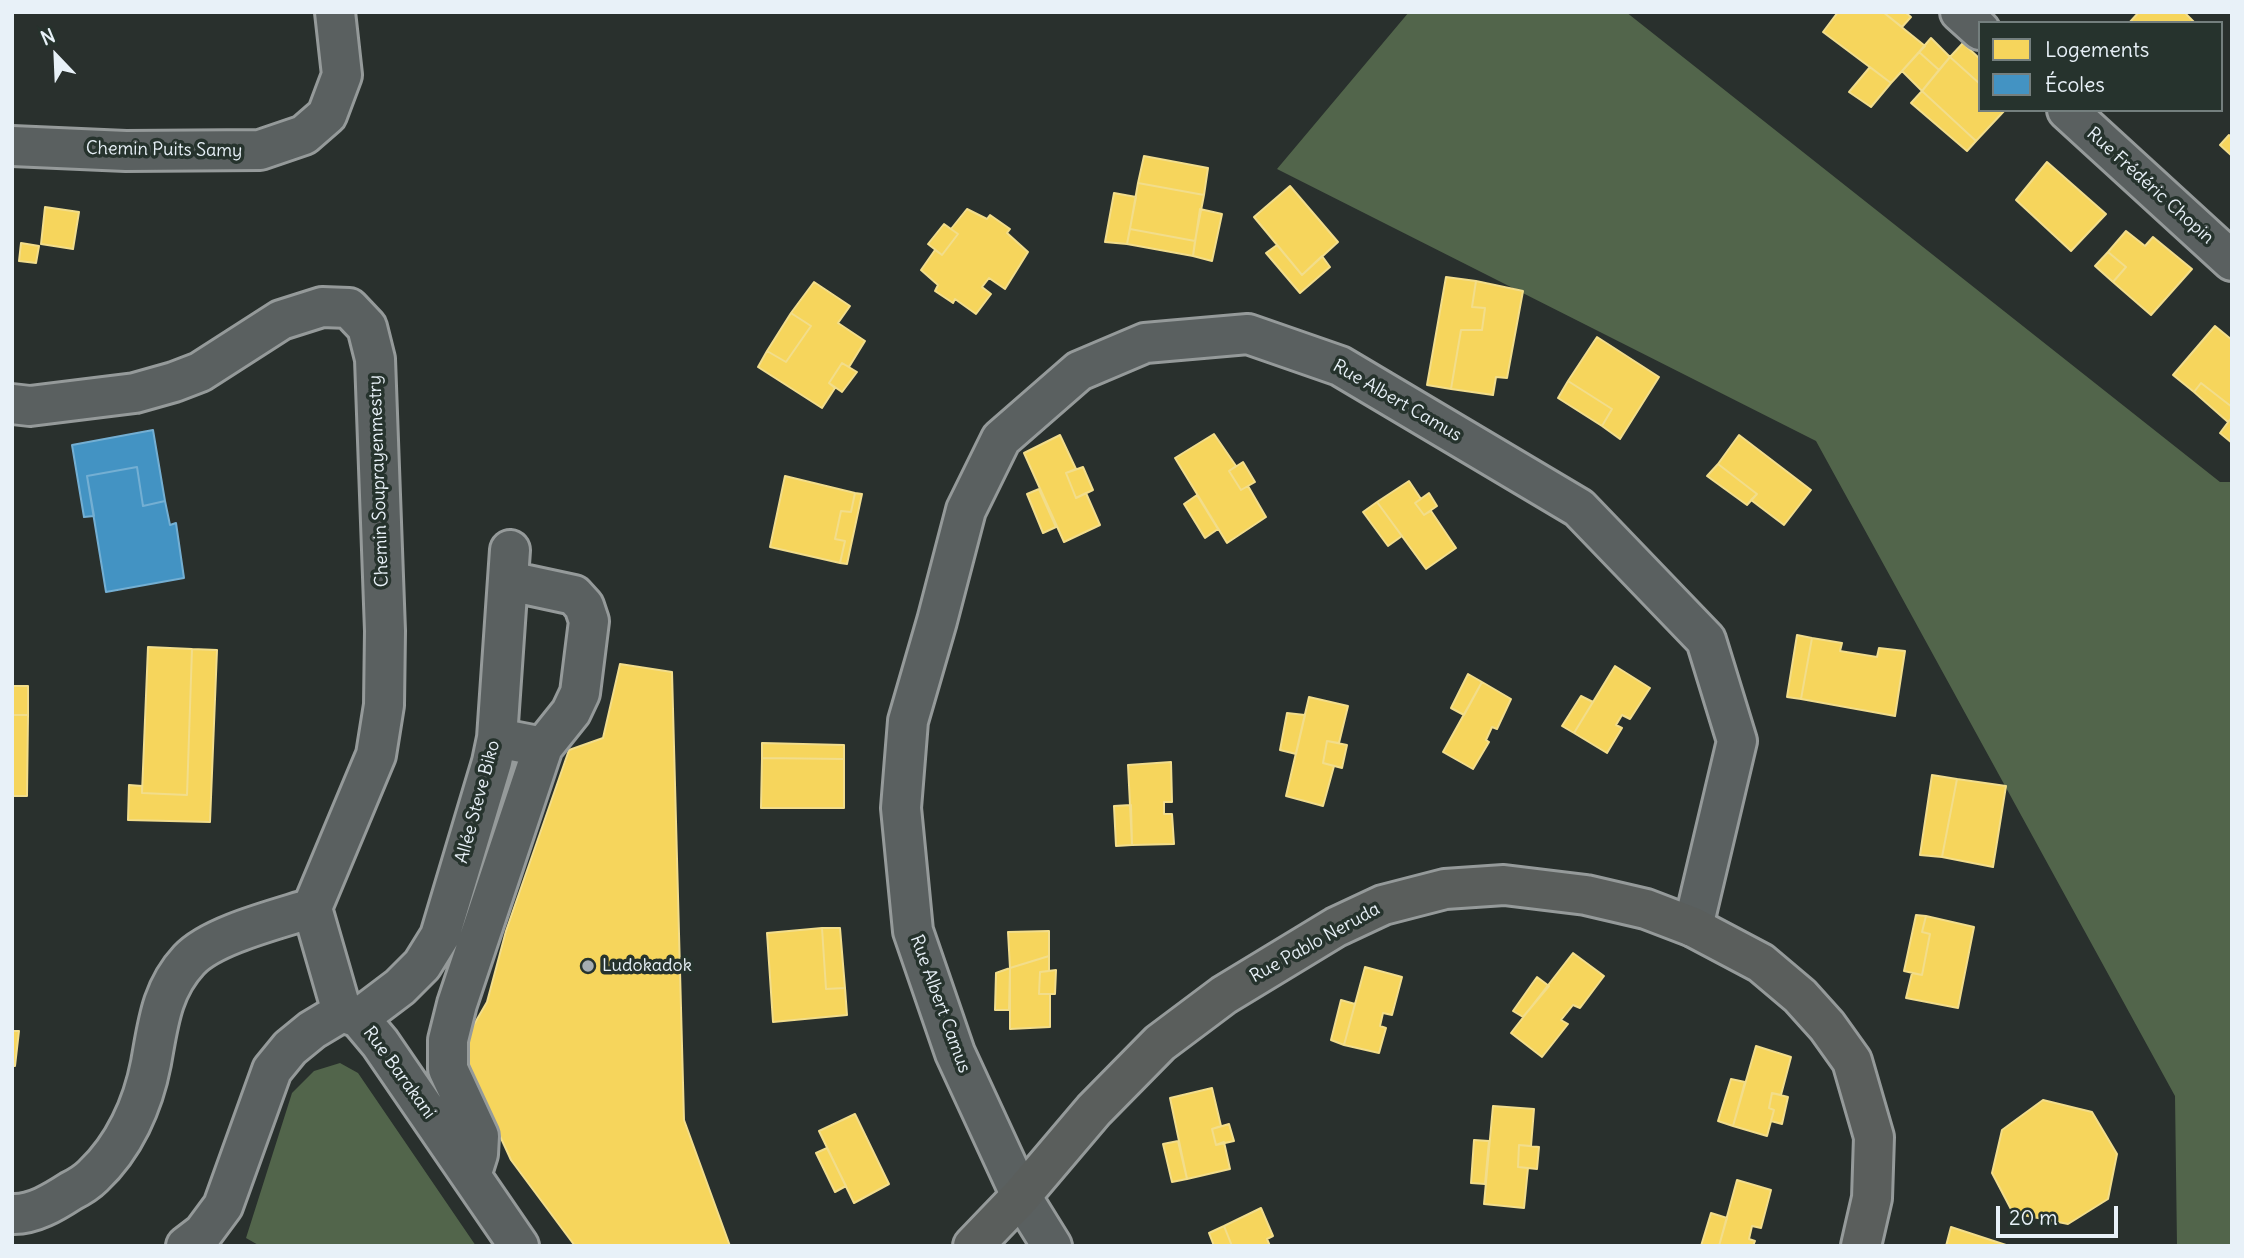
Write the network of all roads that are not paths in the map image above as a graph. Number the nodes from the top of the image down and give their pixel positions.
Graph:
1 (335, 12) edge
2 (1960, 12) edge
3 (1978, 28) edge
4 (2069, 112) edge
5 (12, 146) edge
6 (2232, 261) edge
7 (18, 412) edge
8 (497, 738) junction
9 (543, 747) junction
10 (315, 919) junction
11 (1693, 927) junction
12 (351, 1015) junction
13 (471, 1175) junction
14 (1021, 1196) junction
15 (12, 1214) edge
16 (186, 1246) edge
17 (519, 1246) edge
18 (973, 1246) edge
19 (1052, 1246) edge
20 (1861, 1246) edge

1 - 5 street, Chemin Puits Samy
2 - 3 street
4 - 6 street, Rue Frédéric Chopin
7 - 10 street, Chemin Souprayenmestry
8 - 9 street
8 - 9 street, Allée Steve Biko
8 - 12 street, Allée Steve Biko
9 - 13 street
10 - 12 street
10 - 15 street
11 - 14 main road, Rue Pablo Neruda
11 - 14 street, Rue Albert Camus
11 - 20 main road, Rue Pablo Neruda
12 - 13 street, Rue Barakani
12 - 16 street
13 - 17 street, Rue Barakani
14 - 18 main road, Rue Pablo Neruda
14 - 19 street, Rue Albert Camus

